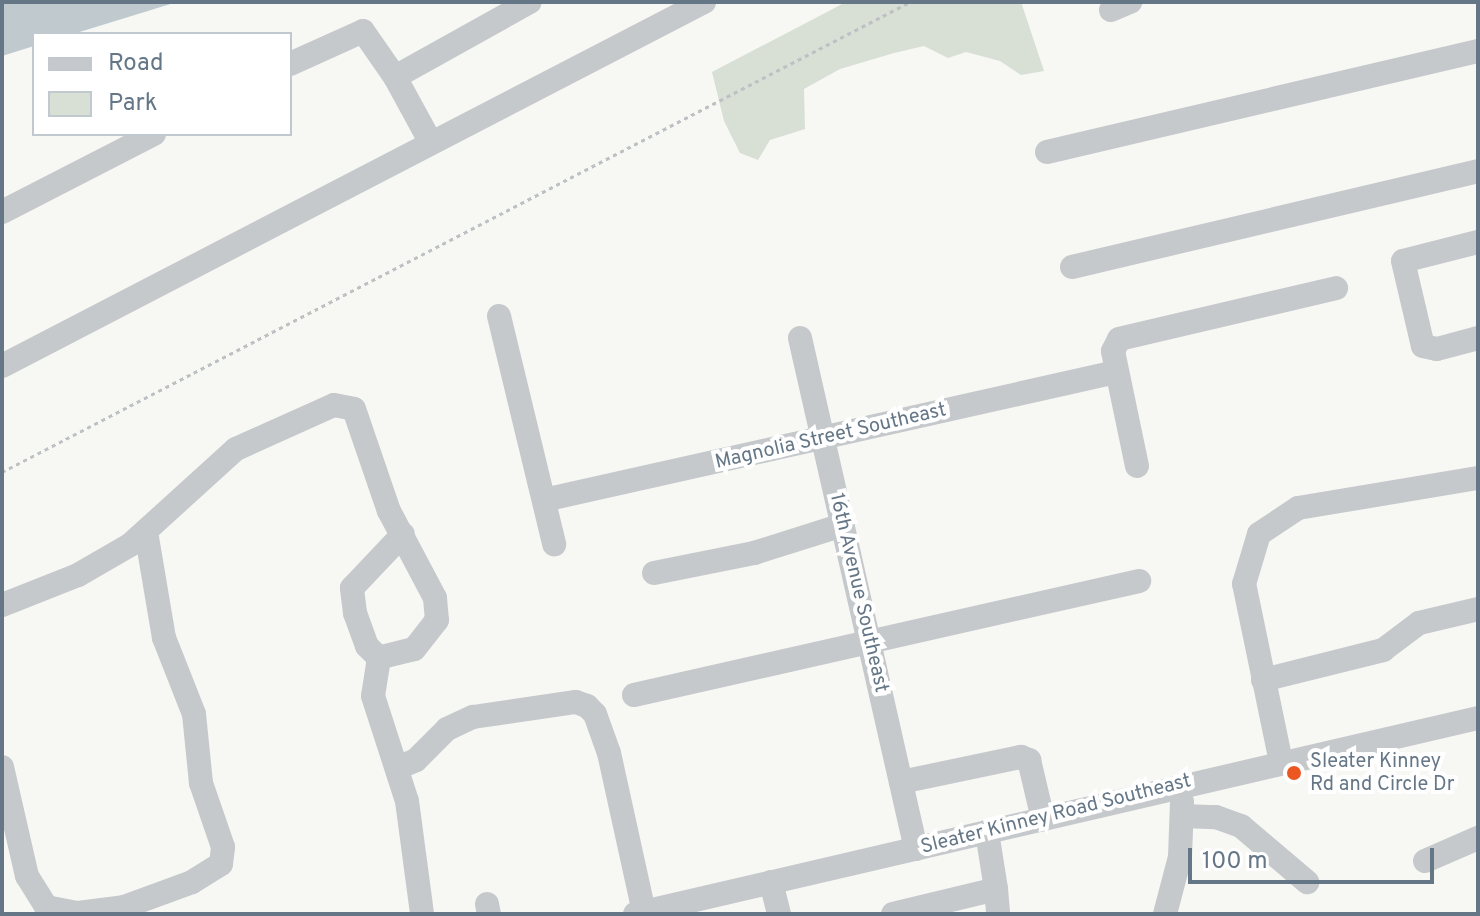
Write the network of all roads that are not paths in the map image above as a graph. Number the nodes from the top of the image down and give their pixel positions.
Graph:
1 (530, 2) edge
2 (704, 2) edge
3 (1478, 51) edge
4 (292, 63) edge
5 (395, 77) junction
6 (150, 136) edge
7 (431, 143) junction
8 (1047, 152) dead end
9 (1478, 171) edge
10 (2, 212) edge
11 (1478, 242) edge
12 (1072, 267) dead end
13 (1336, 288) dead end
14 (499, 316) dead end
15 (800, 338) dead end
16 (1478, 338) edge
17 (2, 366) edge
18 (1116, 372) junction
19 (823, 440) junction
20 (1137, 466) dead end
21 (1478, 478) edge
22 (544, 500) junction
23 (843, 525) junction
24 (146, 532) junction
25 (403, 534) junction
26 (554, 544) dead end
27 (654, 573) dead end
28 (1139, 581) dead end
29 (2, 605) edge
30 (1478, 609) edge
31 (870, 644) junction
32 (379, 658) junction
33 (1263, 680) junction
34 (634, 695) dead end
35 (1478, 718) edge
36 (1281, 762) junction
37 (2, 767) edge
38 (399, 767) junction
39 (901, 782) junction
40 (1180, 784) junction
41 (1182, 816) junction
42 (1043, 819) junction
43 (987, 832) junction
44 (1478, 838) edge
45 (11, 846) edge
46 (916, 849) junction
47 (1425, 861) dead end
48 (771, 882) junction
49 (1307, 882) dead end
50 (996, 889) junction
51 (640, 913) edge
52 (422, 914) edge
53 (779, 914) edge
54 (893, 914) edge
55 (998, 914) edge
56 (1165, 914) edge

1 - 5 street
2 - 7 street
3 - 8 street
4 - 5 street
5 - 7 street
6 - 10 street
7 - 17 street
9 - 12 street
11 - 16 street
13 - 18 street
14 - 22 street
15 - 19 street, 16th Avenue Southeast
18 - 19 street, Magnolia Street Southeast
18 - 20 street
19 - 22 street, Magnolia Street Southeast
19 - 23 street, 16th Avenue Southeast
21 - 33 street
22 - 26 street
23 - 27 street
23 - 31 street, 16th Avenue Southeast
24 - 25 street
24 - 29 street
24 - 45 street
25 - 32 street
25 - 32 street
28 - 31 street
30 - 33 street
31 - 34 street
31 - 39 street, 16th Avenue Southeast
32 - 38 street
33 - 36 street
35 - 36 street, Sleater Kinney Road Southeast
36 - 40 street, Sleater Kinney Road Southeast
37 - 45 street
38 - 51 street
38 - 52 street
39 - 42 street
39 - 46 street, 16th Avenue Southeast
40 - 41 street
40 - 42 street, Sleater Kinney Road Southeast
41 - 49 street
41 - 56 street
42 - 43 street, Sleater Kinney Road Southeast
43 - 46 street, Sleater Kinney Road Southeast
43 - 50 street
44 - 47 street
46 - 48 street, Sleater Kinney Road Southeast
48 - 51 street, Sleater Kinney Road Southeast
48 - 53 street
50 - 54 street
50 - 55 street

